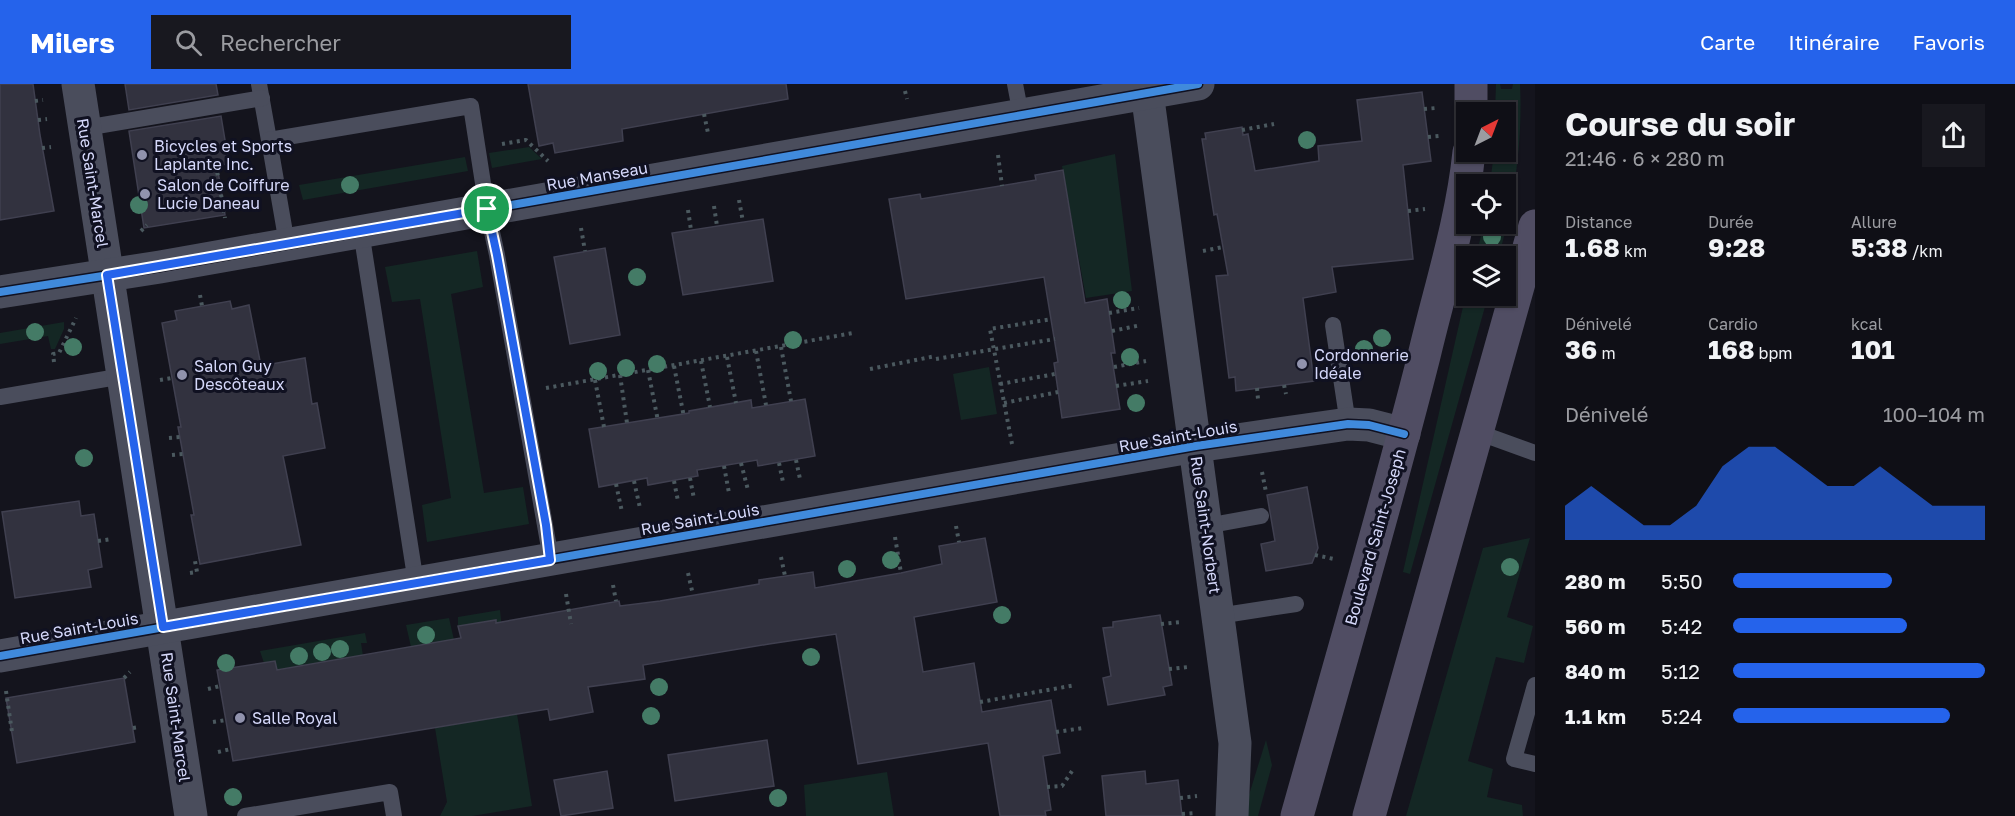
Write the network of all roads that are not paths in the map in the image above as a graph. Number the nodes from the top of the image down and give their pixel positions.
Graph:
1 (78, 84) edge
2 (1198, 84) edge
3 (1471, 84) edge
4 (260, 91) edge
5 (1110, 91) edge
6 (1147, 92) junction
7 (1018, 99) edge
8 (1471, 102) edge
9 (85, 128) junction
10 (269, 140) junction
11 (1455, 144) edge
12 (487, 209) junction
13 (1535, 226) edge
14 (361, 231) junction
15 (287, 244) junction
16 (107, 275) junction
17 (0, 292) edge
18 (1333, 325) dead end
19 (123, 376) junction
20 (0, 397) edge
21 (1348, 424) junction
22 (1477, 432) junction
23 (1404, 434) junction
24 (1196, 446) junction
25 (1535, 453) edge
26 (1262, 516) dead end
27 (1206, 526) junction
28 (550, 560) junction
29 (416, 583) junction
30 (1296, 604) dead end
31 (1218, 616) junction
32 (163, 627) junction
33 (0, 656) edge
34 (1535, 685) edge
35 (1535, 764) edge
36 (191, 816) edge
37 (245, 816) edge
38 (394, 816) edge
39 (1232, 816) edge
40 (1297, 816) edge
41 (1369, 816) edge

1 - 9 street, Rue Saint-Marcel
2 - 6 street, Rue Manseau
3 - 8 main road
4 - 9 lane
4 - 10 lane
5 - 6 street, Rue Manseau
5 - 7 street, Rue Manseau
6 - 24 street, Rue Saint-Norbert
7 - 12 street, Rue Manseau
9 - 16 street, Rue Saint-Marcel
10 - 12 lane
10 - 15 lane
11 - 23 main road, Boulevard Saint-Joseph
12 - 14 street, Rue Manseau
12 - 28 lane
13 - 22 main road
14 - 15 street, Rue Manseau
14 - 29 lane
15 - 16 street, Rue Manseau
16 - 17 street, Rue Manseau
16 - 19 street, Rue Saint-Marcel
18 - 21 lane
19 - 20 lane
19 - 32 street, Rue Saint-Marcel
21 - 23 street, Rue Saint-Louis
21 - 24 street, Rue Saint-Louis
22 - 25 lane
22 - 41 main road
23 - 40 main road, Boulevard Saint-Joseph
24 - 27 street, Rue Saint-Norbert
24 - 28 street, Rue Saint-Louis
26 - 27 lane
27 - 31 street, Rue Saint-Norbert
28 - 29 street, Rue Saint-Louis
29 - 32 street, Rue Saint-Louis
30 - 31 lane
31 - 39 street, Rue Saint-Norbert
32 - 33 street, Rue Saint-Louis
32 - 36 street, Rue Saint-Marcel
34 - 35 lane
37 - 38 lane

